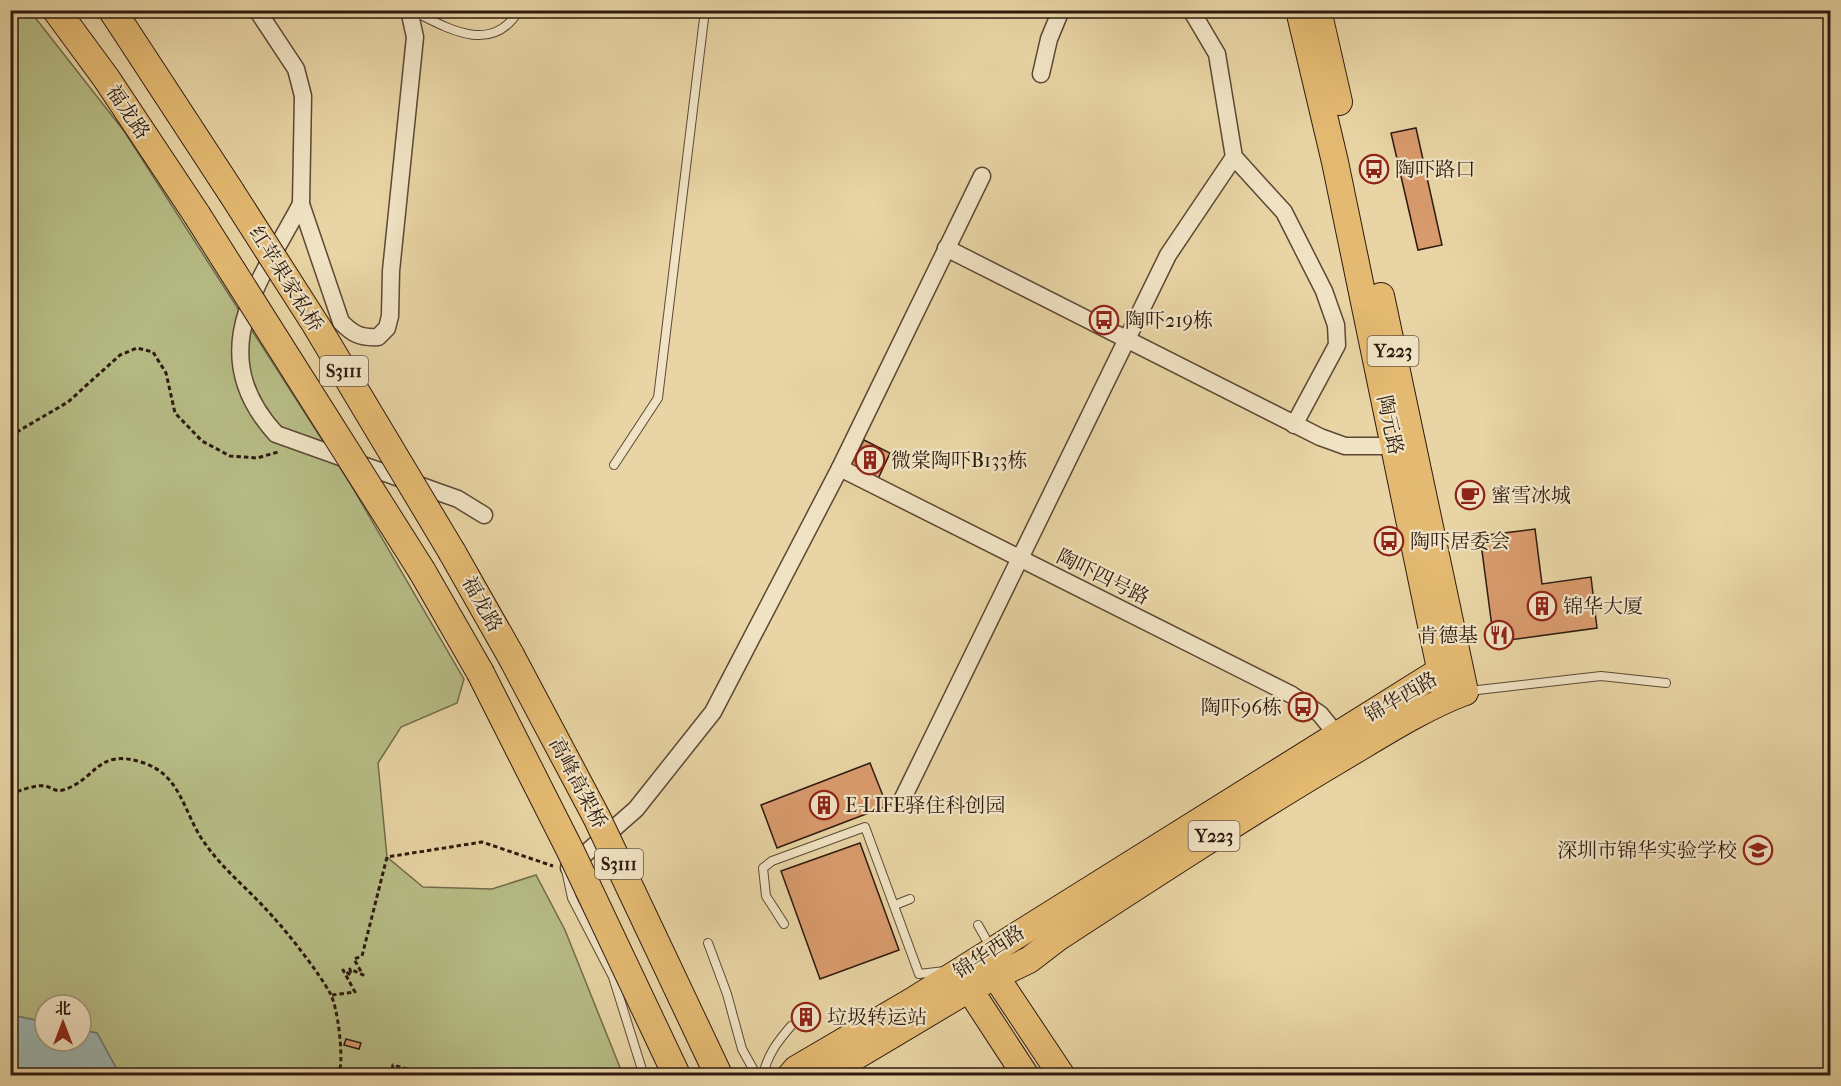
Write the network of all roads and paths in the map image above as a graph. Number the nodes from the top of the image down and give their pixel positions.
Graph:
1 (56, 10) edge
2 (112, 10) edge
3 (257, 10) edge
4 (410, 10) edge
5 (519, 10) edge
6 (705, 10) edge
7 (1061, 10) edge
8 (1191, 10) edge
9 (1299, 10) edge
10 (1318, 10) edge
11 (1041, 74) dead end
12 (1234, 157) junction
13 (982, 176) dead end
14 (301, 204) junction
15 (197, 215) joint
16 (946, 248) junction
17 (1126, 340) junction
18 (1294, 425) junction
19 (10, 436) edge
20 (303, 446) junction
21 (1394, 446) junction
22 (614, 465) dead end
23 (840, 468) junction
24 (484, 515) dead end
25 (452, 552) joint
26 (1020, 560) junction
27 (422, 571) joint
28 (511, 656) joint
29 (1441, 670) junction
30 (480, 672) joint
31 (1666, 683) dead end
32 (1455, 696) junction
33 (1337, 735) junction
34 (10, 794) edge
35 (903, 798) dead end
36 (566, 870) junction
37 (910, 899) dead end
38 (895, 905) junction
39 (784, 924) dead end
40 (978, 925) dead end
41 (708, 943) dead end
42 (993, 950) junction
43 (996, 977) junction
44 (964, 980) junction
45 (331, 995) junction
46 (791, 1026) dead end
47 (1046, 1050) junction
48 (340, 1069) junction
49 (1023, 1071) edge
50 (391, 1073) junction
51 (339, 1076) edge
52 (344, 1076) edge
53 (356, 1076) edge
54 (362, 1076) edge
55 (378, 1076) edge
56 (400, 1076) edge
57 (418, 1076) edge
58 (644, 1076) edge
59 (677, 1076) edge
60 (718, 1076) edge
61 (758, 1076) edge
62 (763, 1076) edge
63 (790, 1076) edge
64 (823, 1076) edge
65 (1062, 1076) edge

1 - 15 highway, 福龙路 / S3111
2 - 25 highway, 红苹果家私桥 / S3111, bridge
3 - 14 street
4 - 5 lane
4 - 14 street
6 - 22 lane
7 - 11 street
8 - 12 street
9 - 21 main road, 陶元路 / Y223
10 - 32 main road, 陶元路 / Y223
12 - 17 street
12 - 18 street
13 - 16 street
14 - 20 street
15 - 27 highway, 红苹果家私桥 / S3111, bridge
16 - 17 street
16 - 23 street
17 - 18 street
17 - 26 street
18 - 21 street
19 - 20 path
20 - 24 street
21 - 29 main road, 陶元路 / Y223
23 - 26 street, 陶吓四号路
23 - 36 street
25 - 28 highway, 福龙路 / S3111
26 - 33 street, 陶吓四号路
26 - 35 street
27 - 30 highway, 福龙路 / S3111
28 - 60 highway, 高峰高架桥 / S3111, bridge
29 - 32 main road, 锦华西路
29 - 33 main road, 锦华西路 / Y223
30 - 59 highway, 高峰高架桥 / S3111, bridge
31 - 32 lane
32 - 43 main road, 锦华西路 / Y223
33 - 42 main road, 锦华西路 / Y223
34 - 45 path
36 - 45 path
36 - 58 lane
37 - 38 lane
38 - 39 lane
38 - 44 lane
40 - 42 lane
41 - 61 lane
42 - 44 main road, 锦华西路 / Y223
43 - 44 main road
43 - 47 main road
44 - 49 main road
44 - 63 main road, 锦华西路 / Y223
44 - 64 main road, 锦华西路 / Y223
45 - 48 path
46 - 62 lane
47 - 49 main road
47 - 65 main road
48 - 51 path
48 - 54 path
50 - 55 path
50 - 56 path
50 - 57 path
52 - 53 path

